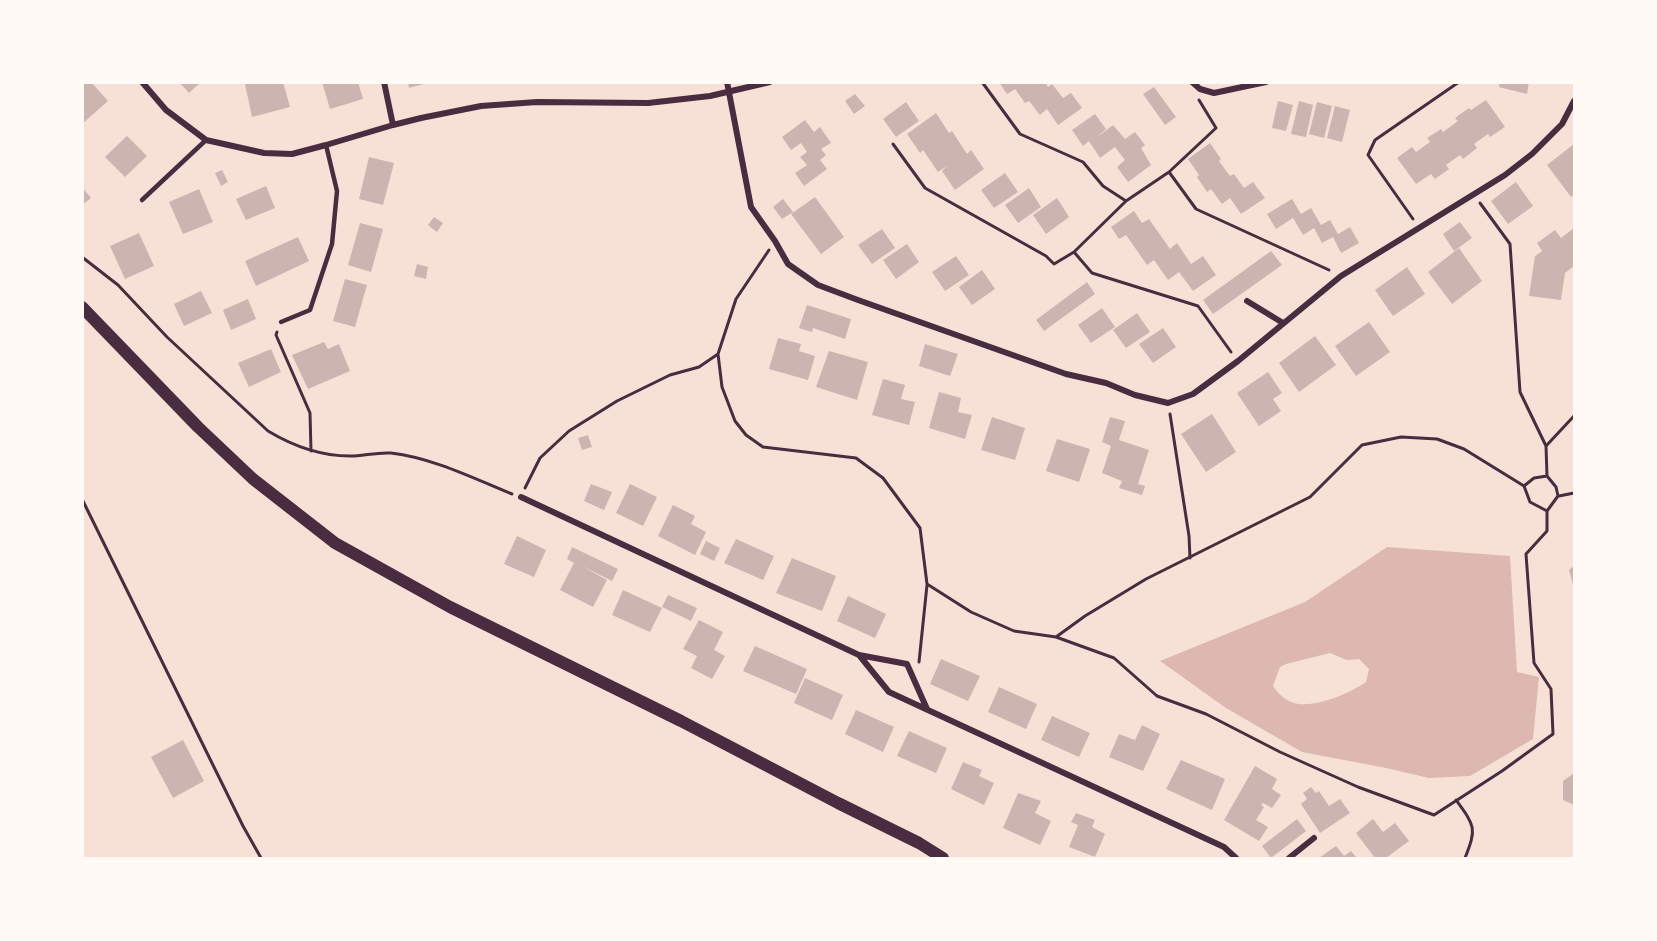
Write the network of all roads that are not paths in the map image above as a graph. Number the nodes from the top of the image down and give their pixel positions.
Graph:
1 (142, 82) edge
2 (384, 82) edge
3 (727, 82) edge
4 (771, 82) edge
5 (1192, 82) edge
6 (1266, 82) edge
7 (728, 92) junction
8 (1575, 101) edge
9 (393, 125) junction
10 (206, 140) junction
11 (326, 145) junction
12 (142, 200) dead end
13 (1248, 302) dead end
14 (82, 307) edge
15 (281, 322) road end
16 (1283, 323) junction
17 (520, 497) road end
18 (859, 655) junction
19 (927, 709) junction
20 (1314, 838) dead end
21 (943, 858) edge
22 (1236, 858) edge
23 (1289, 858) edge

1 - 10 street
2 - 9 street
3 - 7 street
4 - 7 street
5 - 6 street
7 - 9 street
7 - 16 street
8 - 16 street
9 - 11 street
10 - 11 street
10 - 12 lane
11 - 15 lane
13 - 16 street
14 - 21 main road
17 - 18 street
18 - 19 street
18 - 19 street
19 - 22 street
20 - 23 street

